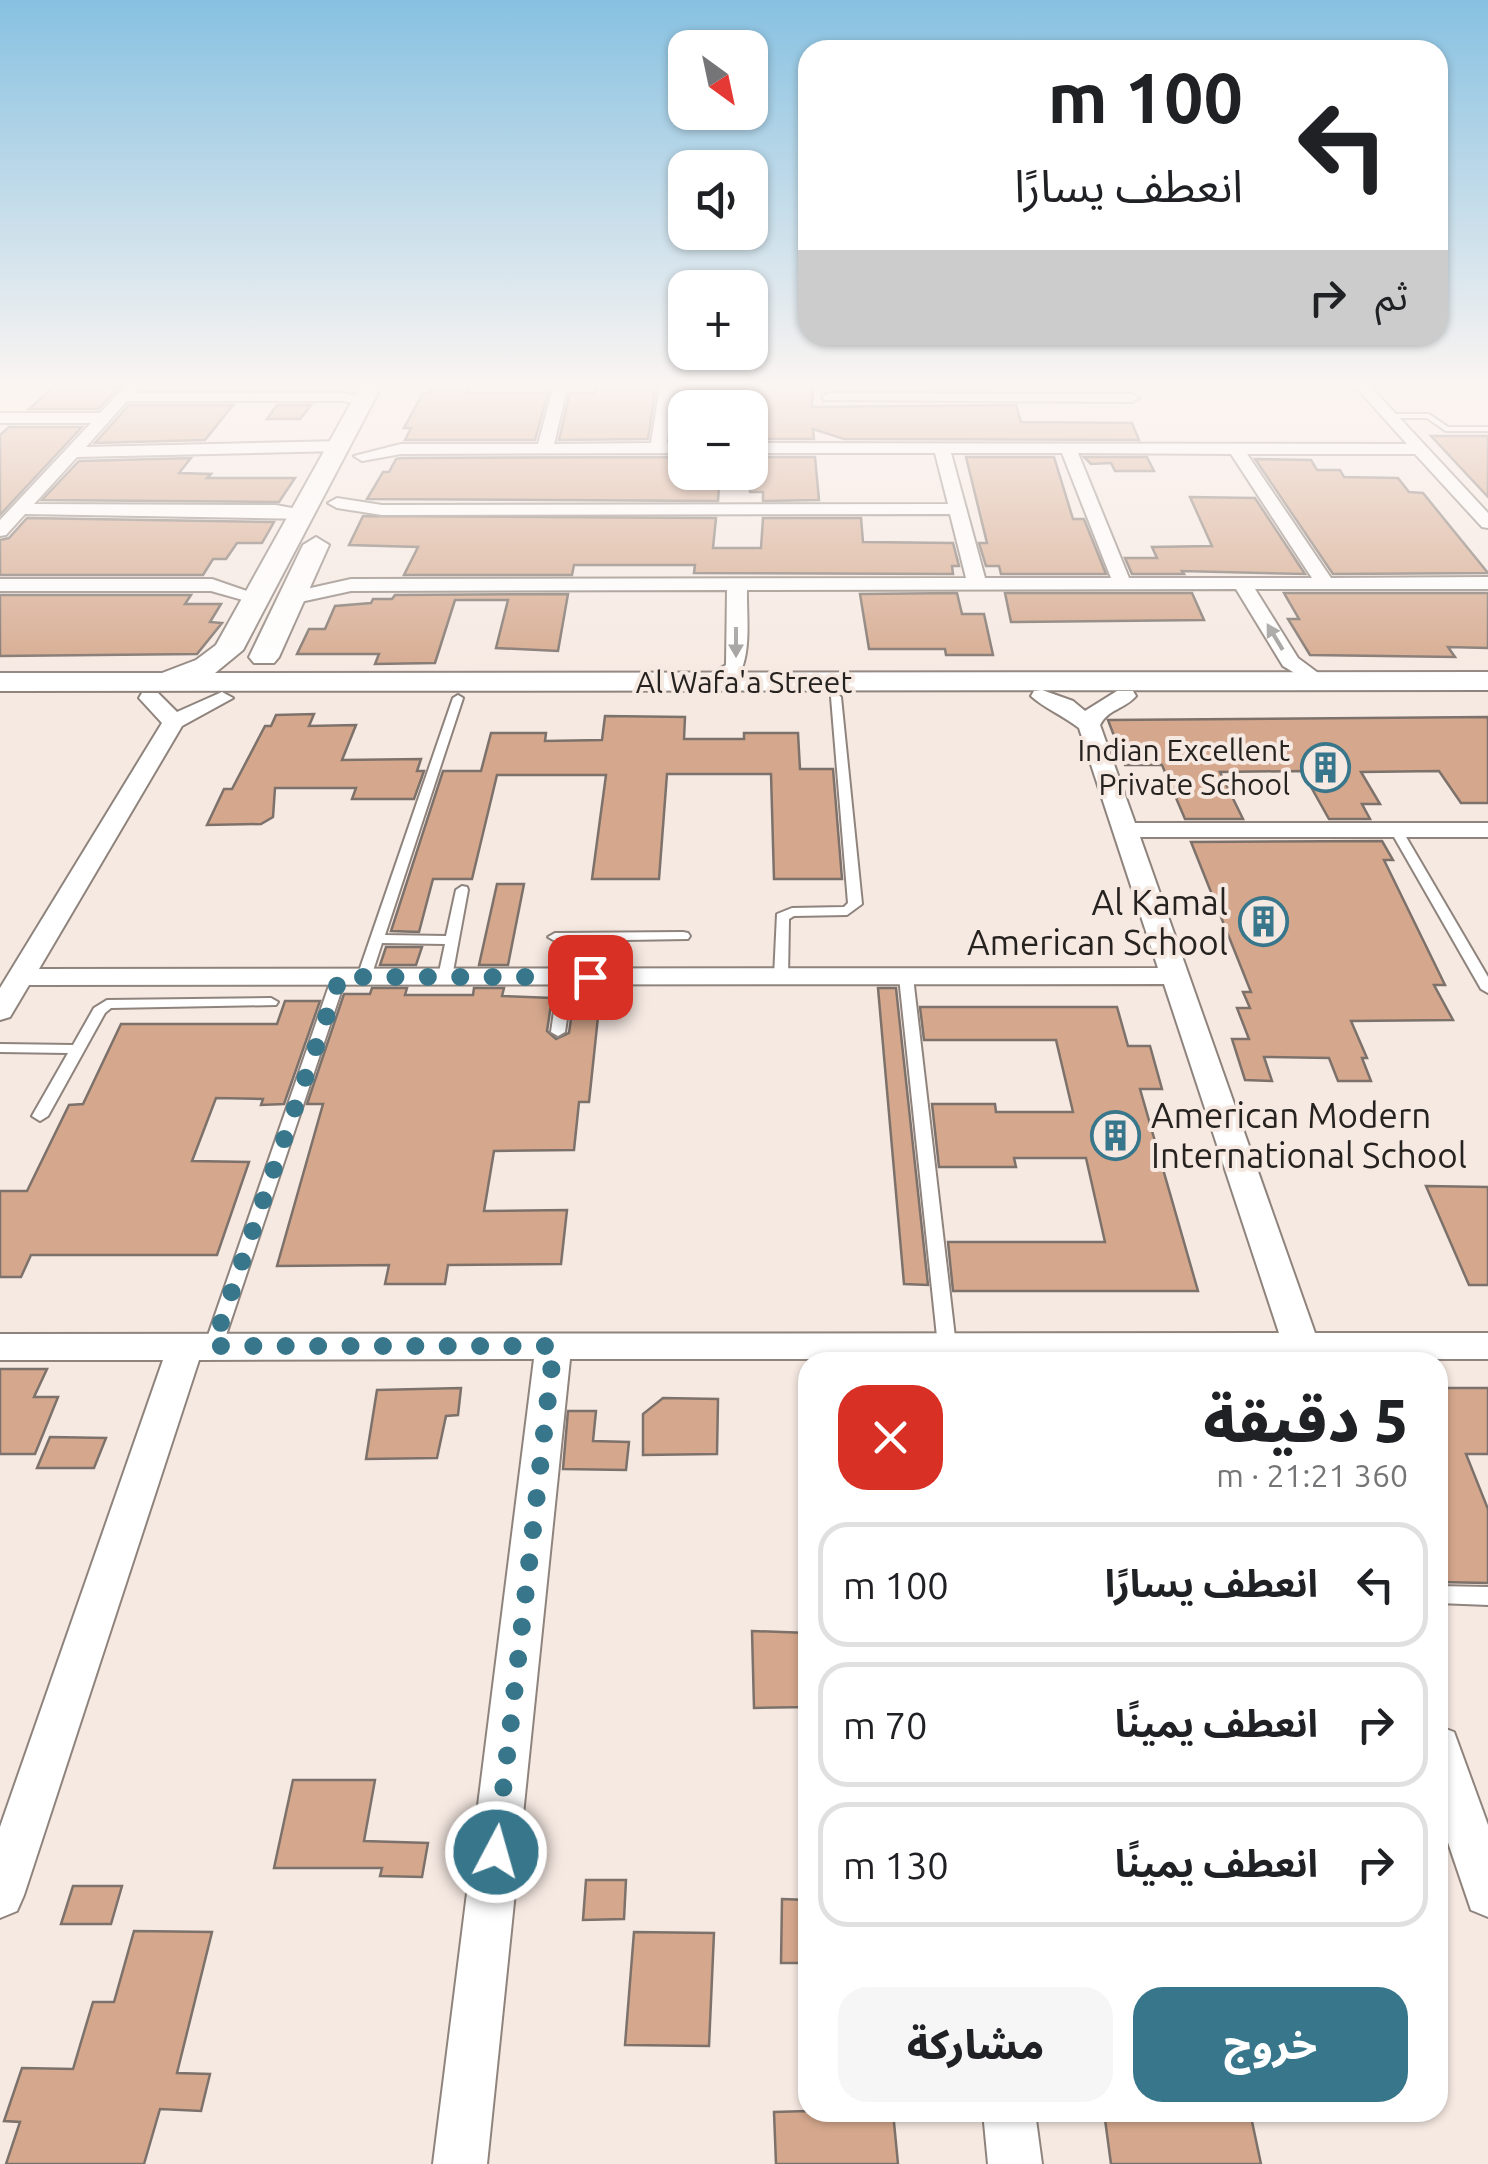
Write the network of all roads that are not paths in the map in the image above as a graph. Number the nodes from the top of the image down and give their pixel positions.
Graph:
1 (42, 486) edge
2 (326, 486) edge
3 (343, 486) edge
4 (952, 486) edge
5 (1083, 486) edge
6 (1260, 486) edge
7 (1454, 486) edge
8 (337, 503) junction
9 (958, 509) junction
10 (20, 510) junction
11 (302, 515) junction
12 (1488, 522) edge
13 (0, 531) edge
14 (305, 568) junction
15 (271, 573) junction
16 (1122, 583) junction
17 (737, 584) junction
18 (976, 584) junction
19 (1242, 584) junction
20 (1326, 584) junction
21 (1488, 584) edge
22 (0, 585) edge
23 (212, 585) junction
24 (351, 585) junction
25 (258, 598) junction
26 (292, 598) junction
27 (264, 657) junction
28 (218, 660) junction
29 (1318, 681) junction
30 (1488, 681) edge
31 (0, 682) edge
32 (708, 682) junction
33 (302, 683) junction
34 (147, 691) junction
35 (1042, 696) junction
36 (1125, 696) junction
37 (836, 697) junction
38 (1488, 697) edge
39 (0, 698) edge
40 (222, 698) junction
41 (458, 698) junction
42 (174, 722) junction
43 (1089, 725) junction
44 (1125, 830) junction
45 (1396, 830) junction
46 (1488, 830) edge
47 (462, 890) dead end
48 (619, 936) junction
49 (683, 936) dead end
50 (556, 937) dead end
51 (379, 940) junction
52 (452, 940) junction
53 (906, 976) junction
54 (1174, 976) junction
55 (20, 977) junction
56 (352, 977) junction
57 (445, 977) junction
58 (566, 977) junction
59 (615, 977) junction
60 (782, 977) junction
61 (1488, 989) edge
62 (271, 1002) dead end
63 (0, 1011) edge
64 (558, 1032) dead end
65 (0, 1048) edge
66 (77, 1049) junction
67 (40, 1116) dead end
68 (199, 1346) junction
69 (554, 1346) junction
70 (1488, 1346) edge
71 (0, 1347) edge
72 (932, 1351) edge
73 (1056, 1352) edge
74 (1303, 1352) edge
75 (1350, 1352) edge
76 (1448, 1595) edge
77 (1488, 1596) edge
78 (1448, 1776) edge
79 (1488, 1894) edge
80 (0, 1895) edge
81 (1010, 2122) edge
82 (460, 2164) edge
83 (1015, 2164) edge

1 - 10 street
2 - 11 street
3 - 8 street
4 - 9 street
5 - 16 street
6 - 20 street
7 - 12 street
8 - 9 street
8 - 14 street
9 - 18 street
10 - 11 street
10 - 13 street
11 - 15 street
14 - 24 street
14 - 26 street
15 - 23 street
15 - 25 street
16 - 18 street
16 - 19 street
17 - 18 street
17 - 24 street
17 -> 32 street
19 - 20 street
29 -> 19 street
20 - 21 street
22 - 23 street
23 - 25 street
24 - 26 street
25 - 28 street
26 - 27 street
27 - 28 street
27 - 33 street
28 - 34 street
29 - 30 street, Al Wafa'a Street
29 - 32 street, Al Wafa'a Street
31 - 34 street, Al Wafa'a Street
32 - 33 street, Al Wafa'a Street
33 - 34 street, Al Wafa'a Street
34 - 39 street, Al Wafa'a Street
34 - 40 street, Al Wafa'a Street
34 - 42 street
35 - 36 street, Al Wafa'a Street
35 - 37 street, Al Wafa'a Street
35 - 43 street
36 - 38 street, Al Wafa'a Street
36 - 43 street
37 - 41 street, Al Wafa'a Street
37 - 60 lane
40 - 41 street, Al Wafa'a Street
40 - 42 street
41 - 51 lane
42 - 55 street
43 - 44 street
44 - 45 street
44 - 54 street
45 - 46 street
45 - 61 lane
47 - 52 lane
48 - 49 lane
48 - 50 lane
48 - 59 lane
51 - 52 lane
51 - 56 lane
52 - 57 lane
53 - 54 street
53 - 60 street
53 - 72 lane
54 - 74 street
55 - 56 street
55 - 63 street
56 - 57 street
56 - 68 lane
57 - 58 street
58 - 59 street
58 - 64 lane
59 - 60 street
62 - 66 lane
65 - 66 lane
66 - 67 lane
68 - 69 street
68 - 71 street
68 - 80 street
69 - 72 street
69 - 82 street
70 - 75 street
72 - 73 street
76 - 77 lane
78 - 79 street
81 - 83 street

